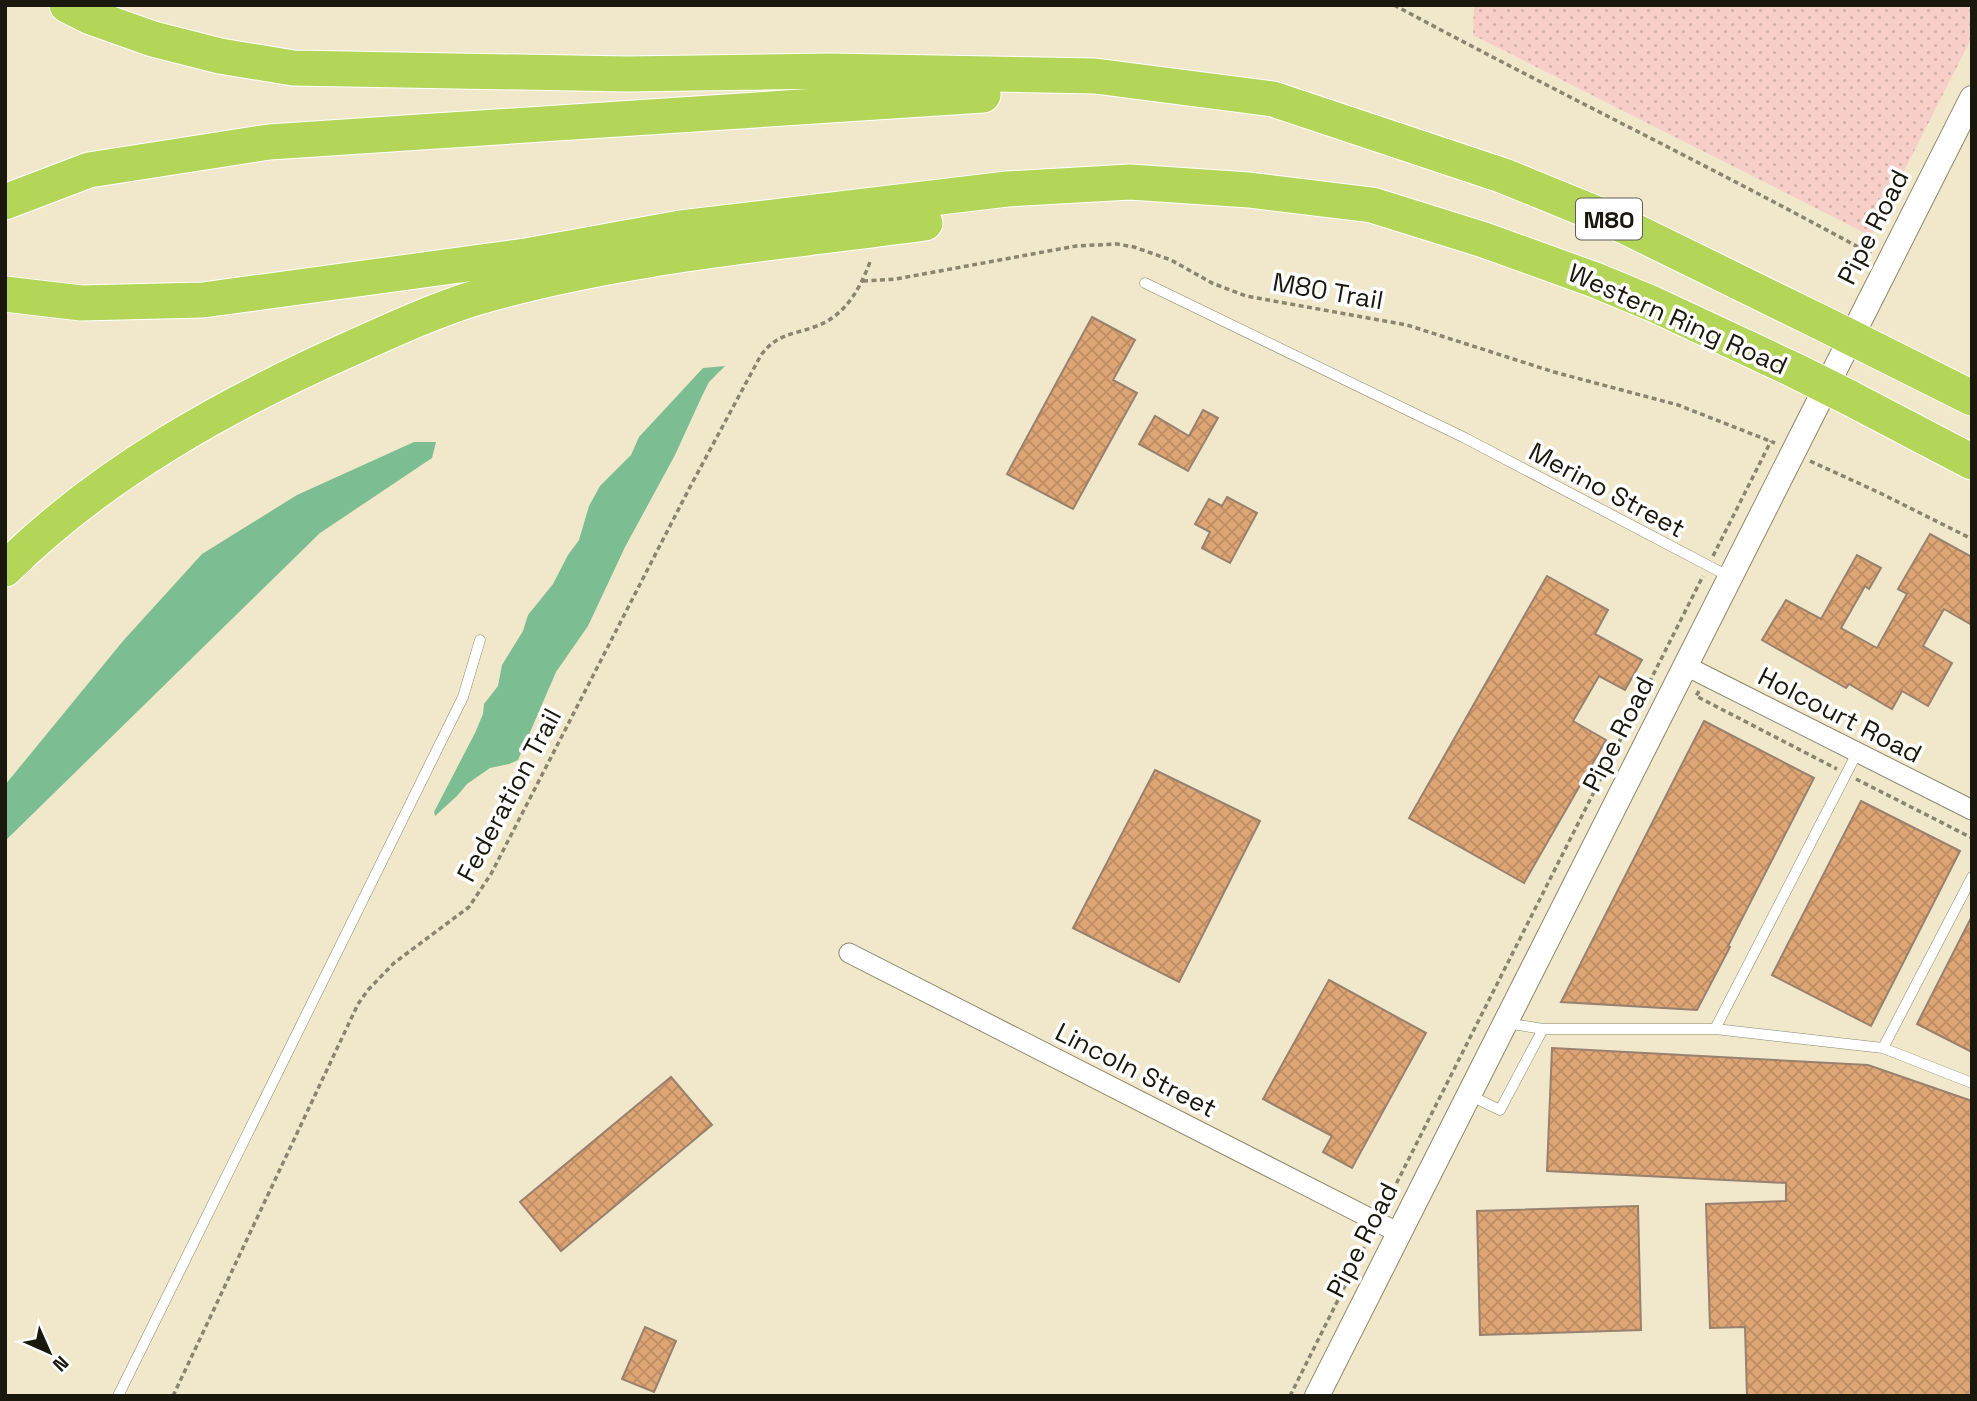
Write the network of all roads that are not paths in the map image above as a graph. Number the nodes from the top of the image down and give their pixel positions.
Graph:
1 (66, 5) edge
2 (1972, 98) edge
3 (1388, 139) junction
4 (5, 202) edge
5 (1372, 205) junction
6 (1145, 283) dead end
7 (5, 294) edge
8 (1972, 398) edge
9 (1972, 462) edge
10 (5, 569) edge
11 (1730, 578) junction
12 (481, 640) dead end
13 (1696, 672) junction
14 (1857, 753) junction
15 (1972, 810) edge
16 (1972, 877) edge
17 (849, 953) dead end
18 (1504, 1023) junction
19 (1543, 1029) junction
20 (1715, 1029) junction
21 (1883, 1048) junction
22 (1972, 1083) edge
23 (1469, 1095) junction
24 (1388, 1228) junction
25 (118, 1396) edge
26 (1317, 1396) edge

1 - 3 highway
2 - 11 street, Pipe Road
3 - 4 highway
3 - 8 highway, M80, bridge
5 - 7 highway
5 - 9 highway, Western Ring Road / M80, bridge
5 - 10 highway
6 - 11 lane, Merino Street
11 - 13 street, Pipe Road
12 - 25 lane
13 - 14 street, Holcourt Road
13 - 18 street, Pipe Road
14 - 15 street, Holcourt Road
14 - 20 lane
16 - 21 lane
17 - 24 street, Lincoln Street
18 - 19 lane
18 - 23 street, Pipe Road
19 - 20 lane
19 - 23 lane
20 - 21 lane
21 - 22 lane
23 - 24 street, Pipe Road
24 - 26 street, Pipe Road

